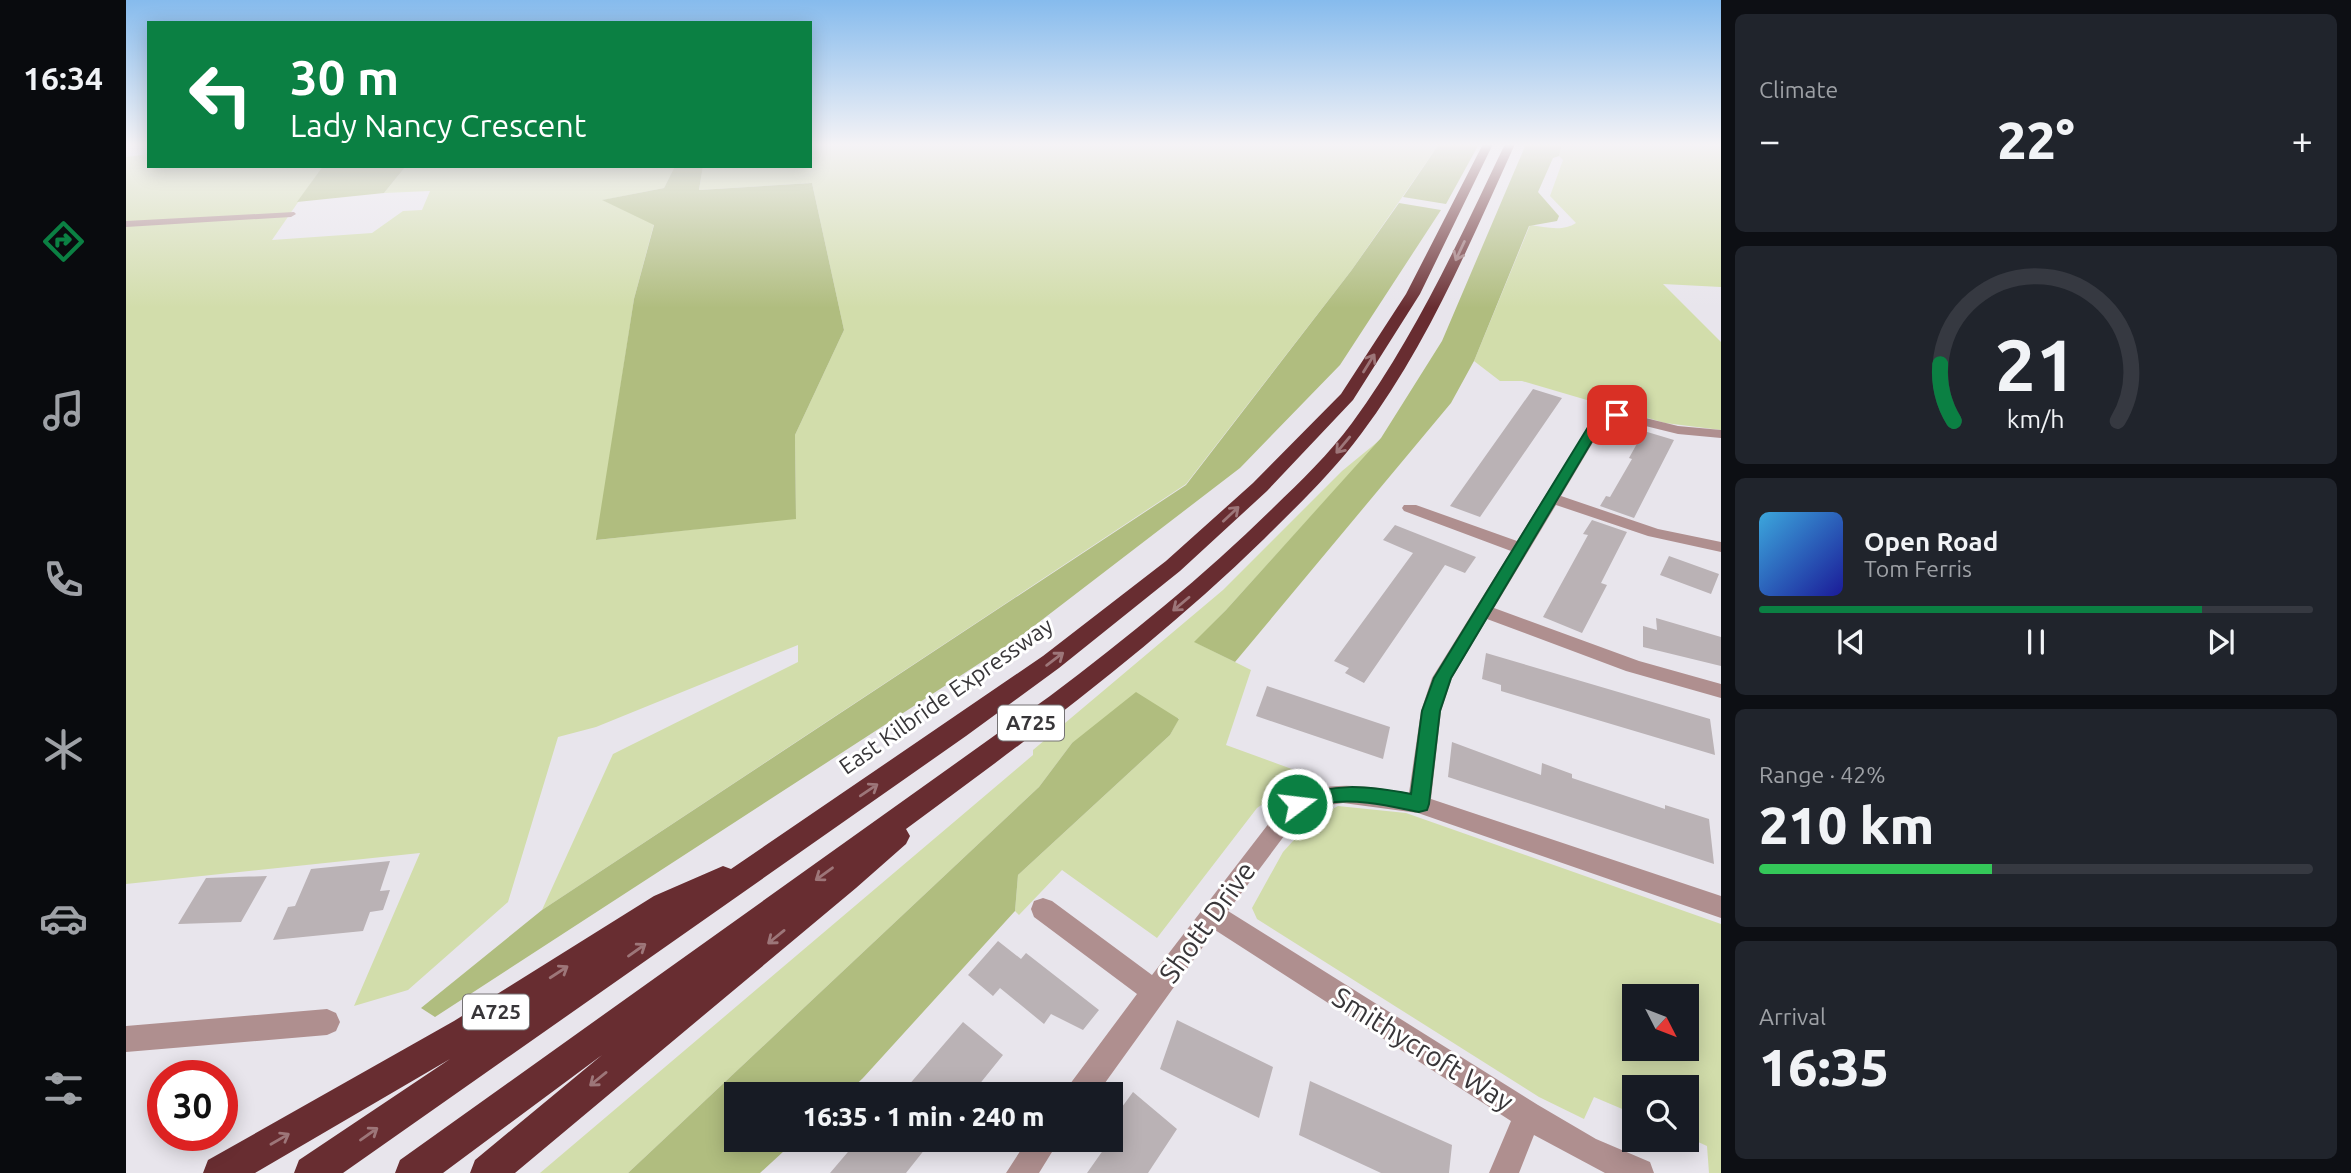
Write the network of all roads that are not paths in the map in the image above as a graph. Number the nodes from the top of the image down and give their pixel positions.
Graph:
1 (1460, 199) edge
2 (1484, 199) edge
3 (291, 214) dead end
4 (126, 224) edge
5 (1721, 434) edge
6 (1552, 498) junction
7 (1410, 508) dead end
8 (1721, 547) edge
9 (1522, 549) junction
10 (1483, 611) junction
11 (1721, 691) edge
12 (995, 750) junction
13 (1419, 804) junction
14 (773, 856) junction
15 (1721, 907) edge
16 (1043, 909) dead end
17 (1213, 915) junction
18 (1155, 992) junction
19 (327, 1022) dead end
20 (126, 1039) edge
21 (1089, 1082) edge
22 (1528, 1115) junction
23 (1036, 1152) edge
24 (221, 1173) edge
25 (312, 1173) edge
26 (413, 1173) edge
27 (488, 1173) edge
28 (1021, 1173) edge
29 (1504, 1173) edge
30 (1639, 1173) edge

14 -> 1 highway, East Kilbride Expressway / A725
2 -> 12 highway, A725
3 - 4 street
5 - 6 street
6 - 8 street
6 - 9 street
7 - 9 street
9 - 10 street
10 - 11 street
10 - 13 street
12 -> 26 highway, A725
12 -> 27 highway, A725
13 - 15 street, Shott Drive
13 - 17 street, Shott Drive
24 -> 14 highway, A725
25 -> 14 highway, East Kilbride Expressway / A725
16 - 18 street
17 - 18 street, Shott Drive
17 - 22 street, Smithycroft Way
18 - 21 street, Shott Drive
19 - 20 street
22 - 29 street
22 - 30 street, Smithycroft Way
23 - 28 street

